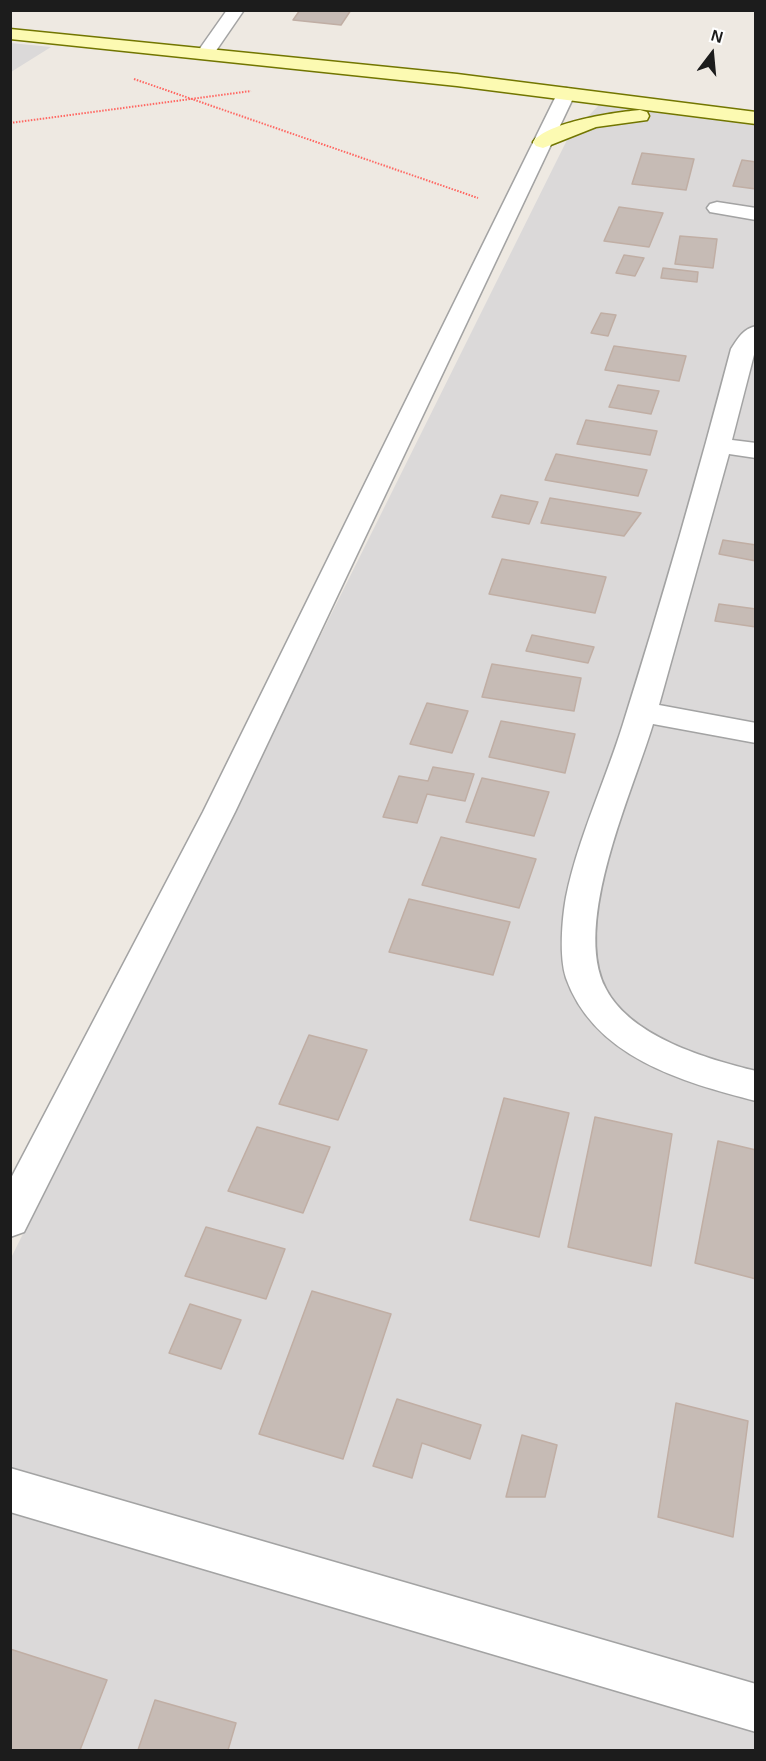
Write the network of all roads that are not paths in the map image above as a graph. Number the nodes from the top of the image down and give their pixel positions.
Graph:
1 (236, 10) edge
2 (10, 34) edge
3 (205, 54) junction
4 (566, 94) junction
5 (719, 114) junction
6 (756, 118) edge
7 (543, 142) junction
8 (717, 208) dead end
9 (756, 213) edge
10 (756, 333) edge
11 (719, 445) junction
12 (756, 450) edge
13 (642, 712) junction
14 (756, 733) edge
15 (756, 1086) edge
16 (10, 1220) edge
17 (10, 1490) edge
18 (756, 1708) edge

1 - 3 street
2 - 3 main road
3 - 4 main road
4 - 5 main road
4 - 7 street
5 - 6 main road
5 - 7 main road
7 - 16 street
8 - 9 street
10 - 11 street
11 - 12 street
11 - 13 street
13 - 14 street
13 - 15 street
17 - 18 street

